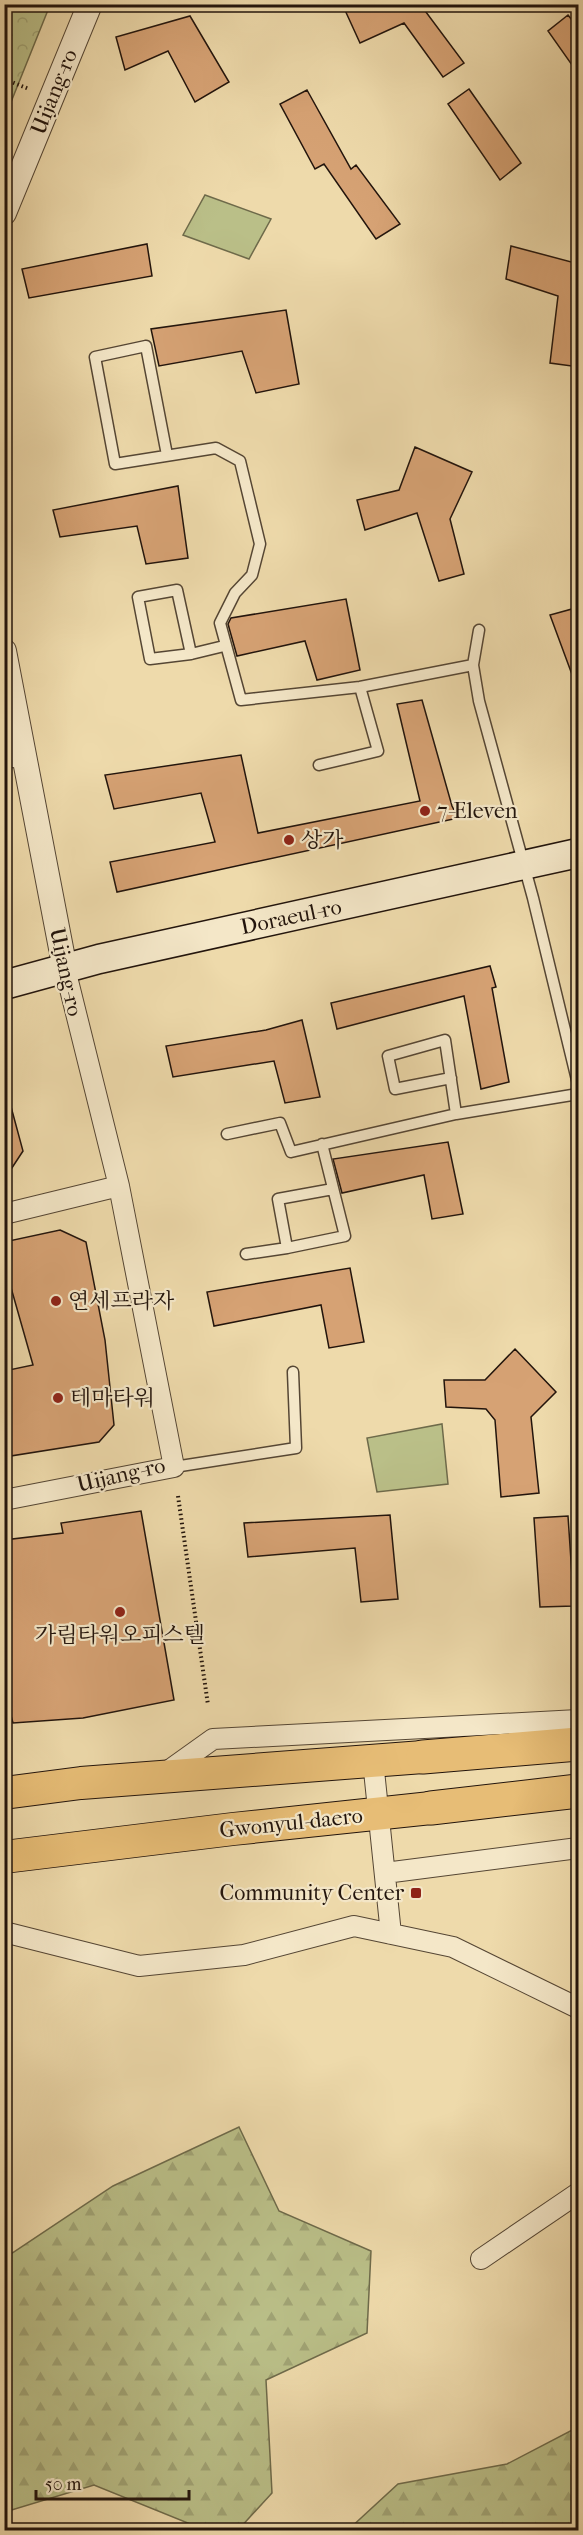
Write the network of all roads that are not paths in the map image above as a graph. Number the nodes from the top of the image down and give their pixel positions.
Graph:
1 (90, 4) edge
2 (4, 213) edge
3 (167, 455) junction
4 (479, 630) dead end
5 (225, 646) junction
6 (4, 651) edge
7 (191, 654) junction
8 (473, 665) junction
9 (360, 687) junction
10 (14, 757) edge
11 (319, 765) dead end
12 (579, 853) edge
13 (524, 866) junction
14 (64, 969) junction
15 (4, 985) edge
16 (451, 1078) junction
17 (579, 1084) edge
18 (579, 1094) edge
19 (456, 1114) junction
20 (227, 1134) dead end
21 (322, 1144) junction
22 (119, 1186) junction
23 (333, 1189) junction
24 (4, 1214) edge
25 (287, 1248) junction
26 (246, 1254) dead end
27 (293, 1372) dead end
28 (174, 1467) junction
29 (4, 1500) edge
30 (579, 1720) edge
31 (579, 1743) edge
32 (423, 1757) joint
33 (373, 1761) junction
34 (160, 1777) junction
35 (579, 1791) edge
36 (4, 1793) edge
37 (431, 1808) joint
38 (378, 1814) junction
39 (579, 1848) edge
40 (4, 1857) edge
41 (385, 1873) junction
42 (4, 1932) edge
43 (391, 1934) junction
44 (579, 2008) edge
45 (579, 2193) edge
46 (481, 2259) dead end

1 - 2 street, Uijang-ro
3 - 3 lane
3 - 5 lane
4 - 8 lane
5 - 7 lane
5 - 9 lane
6 - 10 street, Uijang-ro
7 - 7 lane
8 - 9 lane
8 - 13 lane
9 - 11 lane
10 - 14 street, Uijang-ro
12 - 13 main road, Doraeul-ro
13 - 14 main road, Doraeul-ro
13 - 17 lane
14 - 15 main road, Doraeul-ro
14 - 22 street, Uijang-ro
16 - 16 lane
16 - 19 lane
18 - 19 lane
19 - 21 lane
20 - 21 lane
21 - 23 lane
22 - 24 street
22 - 28 street, Uijang-ro
23 - 25 lane
23 - 25 lane
25 - 26 lane
27 - 28 lane
28 - 29 street, Uijang-ro
30 - 34 street
31 - 32 highway
32 - 33 main road
33 - 34 main road
33 - 38 street
34 - 36 main road
35 - 37 highway, Gwonyul-daero
37 - 38 main road, Gwonyul-daero
38 - 40 main road, Gwonyul-daero
38 - 41 street
39 - 41 street
41 - 43 street
42 - 43 street
43 - 44 street
45 - 46 street

